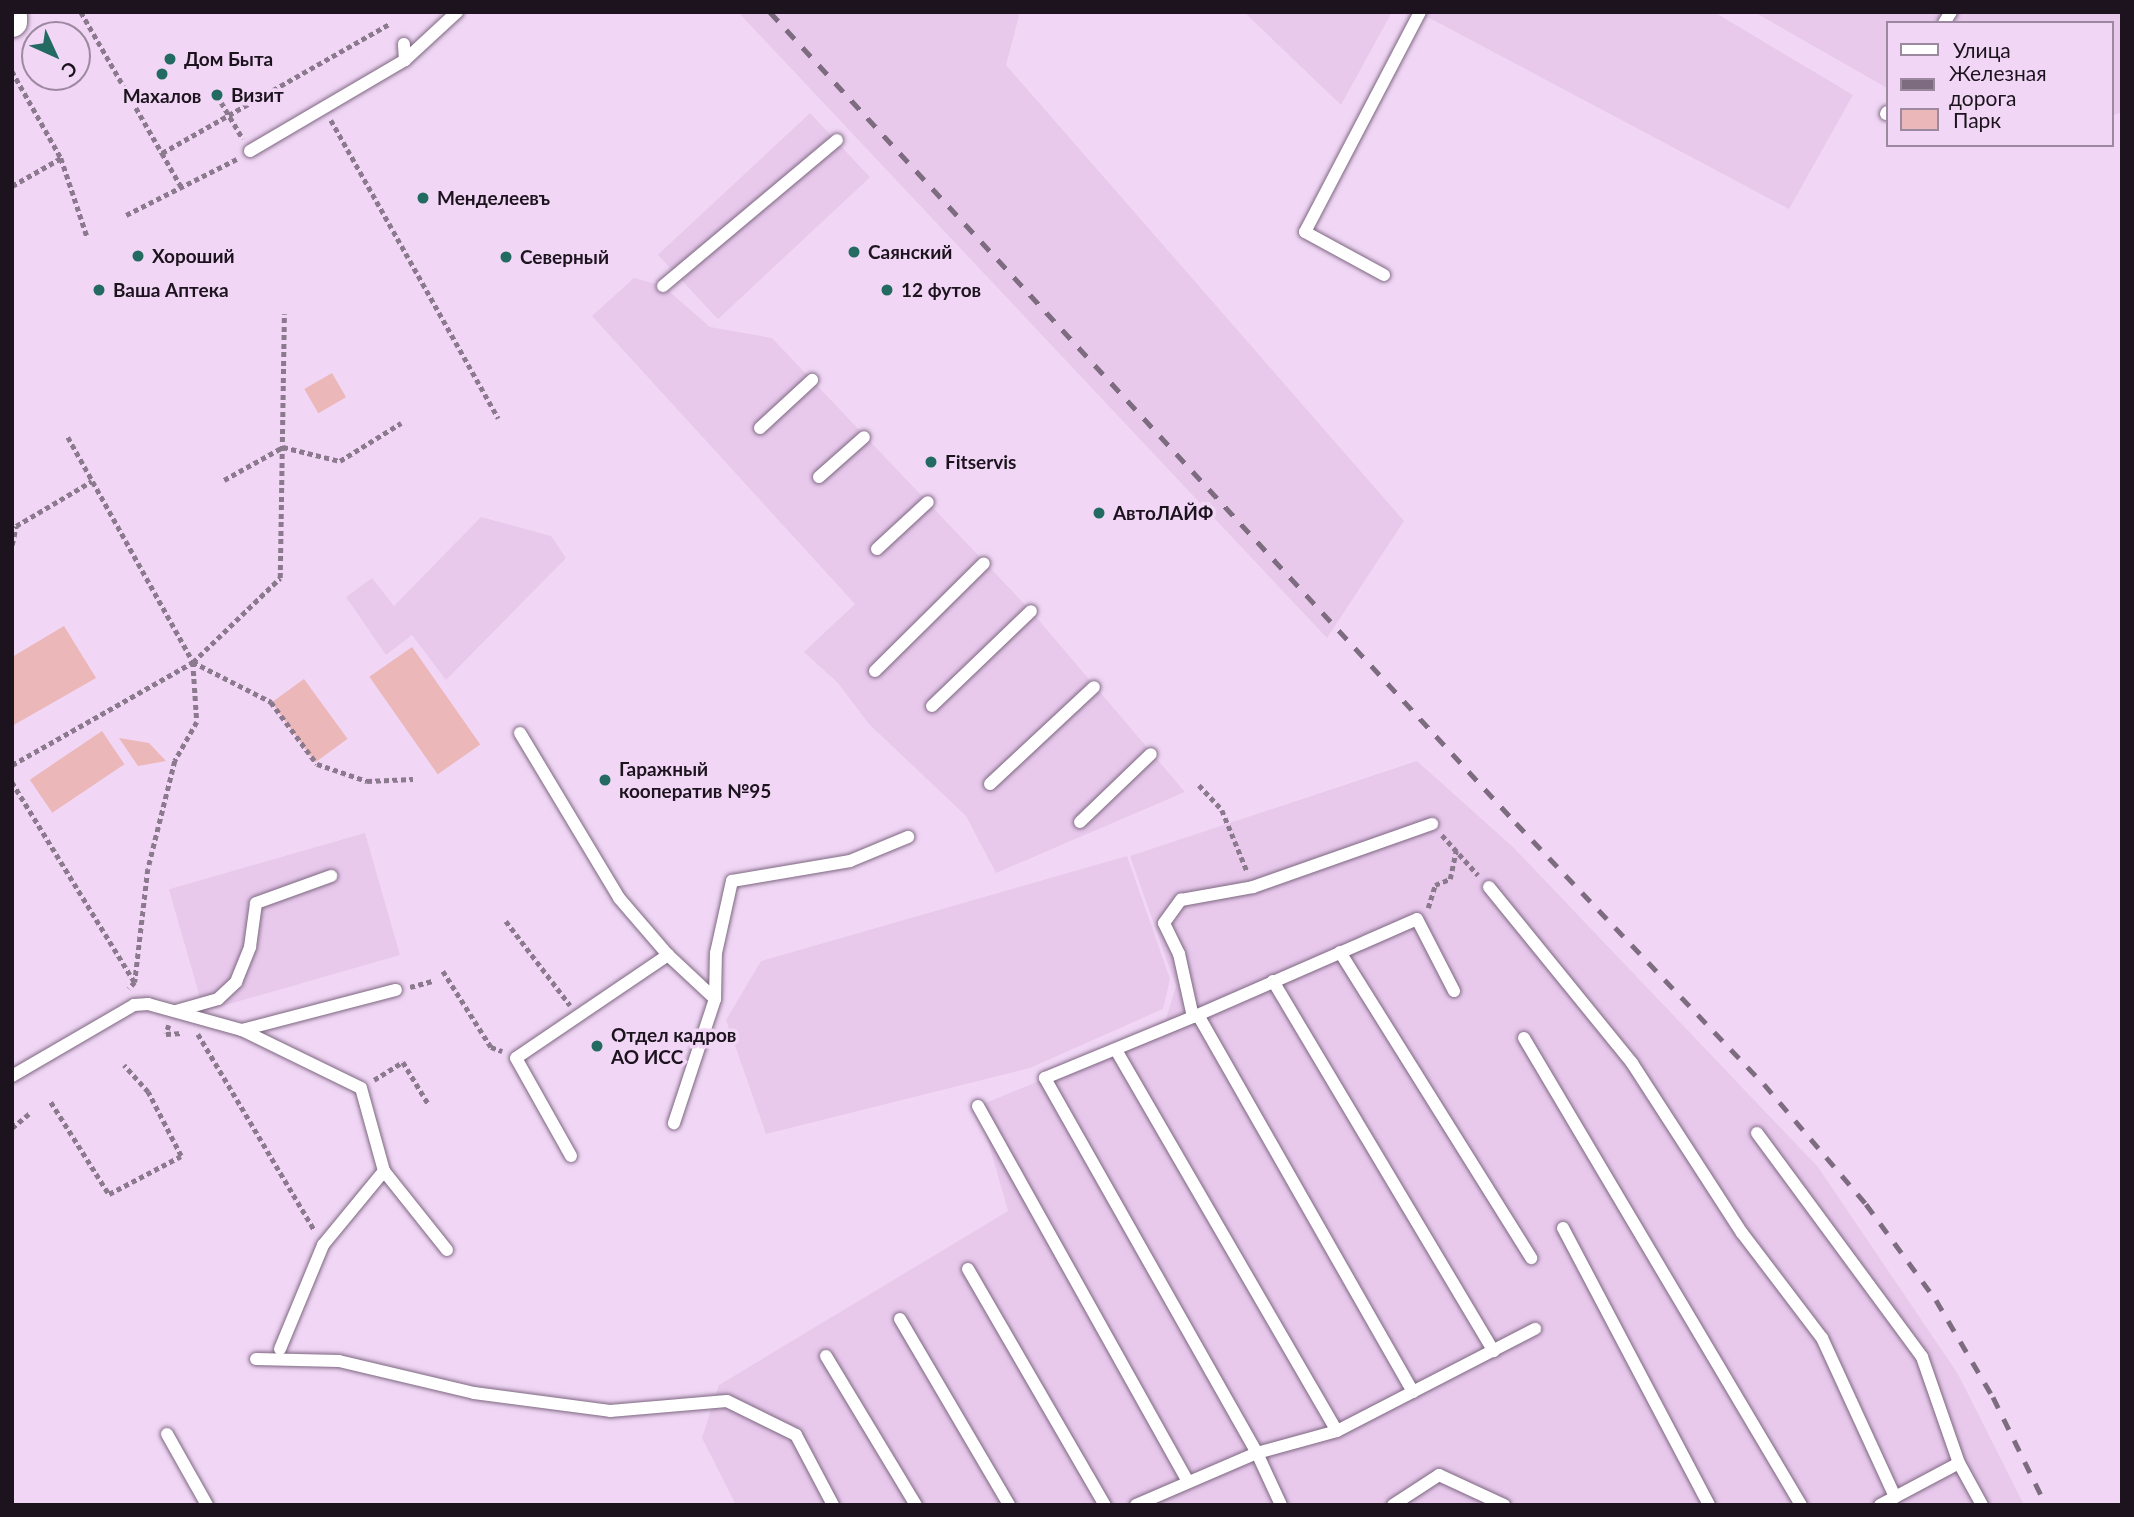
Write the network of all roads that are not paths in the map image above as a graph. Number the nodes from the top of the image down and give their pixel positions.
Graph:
1 (457, 12) edge
2 (1420, 12) edge
3 (404, 44) dead end
4 (405, 60) junction
5 (837, 140) dead end
6 (250, 151) road end
7 (1384, 275) dead end
8 (663, 286) dead end
9 (812, 380) dead end
10 (760, 428) dead end
11 (864, 437) dead end
12 (819, 477) dead end
13 (928, 502) dead end
14 (877, 549) dead end
15 (984, 563) dead end
16 (1031, 611) dead end
17 (875, 671) dead end
18 (1094, 687) dead end
19 (932, 705) dead end
20 (520, 733) dead end
21 (1151, 754) dead end
22 (990, 784) dead end
23 (1080, 822) dead end
24 (1432, 824) road end
25 (908, 837) dead end
26 (331, 876) dead end
27 (1489, 887) road end
28 (1340, 952) junction
29 (668, 956) junction
30 (1273, 981) junction
31 (396, 990) dead end
32 (1454, 991) dead end
33 (715, 999) junction
34 (175, 1011) junction
35 (1195, 1016) junction
36 (242, 1030) junction
37 (1524, 1038) dead end
38 (1116, 1050) junction
39 (12, 1076) edge
40 (978, 1106) dead end
41 (674, 1123) dead end
42 (1757, 1133) dead end
43 (571, 1156) dead end
44 (384, 1171) junction
45 (1563, 1228) dead end
46 (447, 1250) dead end
47 (1531, 1258) dead end
48 (968, 1269) dead end
49 (900, 1319) dead end
50 (1535, 1329) dead end
51 (280, 1349) dead end
52 (1493, 1351) junction
53 (826, 1356) dead end
54 (256, 1359) dead end
55 (1413, 1392) junction
56 (1336, 1431) junction
57 (167, 1434) dead end
58 (1257, 1453) junction
59 (1959, 1463) junction
60 (1187, 1480) junction
61 (1895, 1497) junction
62 (207, 1505) edge
63 (833, 1505) edge
64 (916, 1505) edge
65 (1009, 1505) edge
66 (1105, 1505) edge
67 (1136, 1505) edge
68 (1281, 1505) edge
69 (1393, 1505) edge
70 (1504, 1505) edge
71 (1709, 1505) edge
72 (1801, 1505) edge
73 (1880, 1505) edge
74 (1982, 1505) edge

1 - 4 lane
2 - 7 lane
3 - 4 lane
4 - 6 lane
5 - 8 lane
9 - 10 lane
11 - 12 lane
13 - 14 lane
15 - 17 lane
16 - 19 lane
18 - 22 lane
20 - 29 lane
21 - 23 lane
24 - 35 lane
25 - 33 lane
26 - 34 lane
27 - 61 lane
28 - 30 lane
28 - 32 lane
28 - 47 lane
29 - 33 lane
29 - 43 lane
30 - 35 lane
30 - 52 lane
31 - 36 lane
33 - 41 lane
34 - 36 lane
34 - 39 lane
35 - 38 lane
35 - 55 lane
36 - 44 lane
37 - 72 lane
38 - 56 lane
38 - 58 lane
40 - 60 lane
42 - 59 lane
44 - 46 lane
44 - 51 lane
45 - 71 lane
48 - 66 lane
49 - 65 lane
50 - 52 lane
52 - 55 lane
53 - 64 lane
54 - 63 lane
55 - 56 lane
56 - 58 lane
57 - 62 lane
58 - 60 lane
58 - 68 lane
59 - 61 lane
59 - 74 lane
60 - 67 lane
61 - 73 lane
69 - 70 lane

